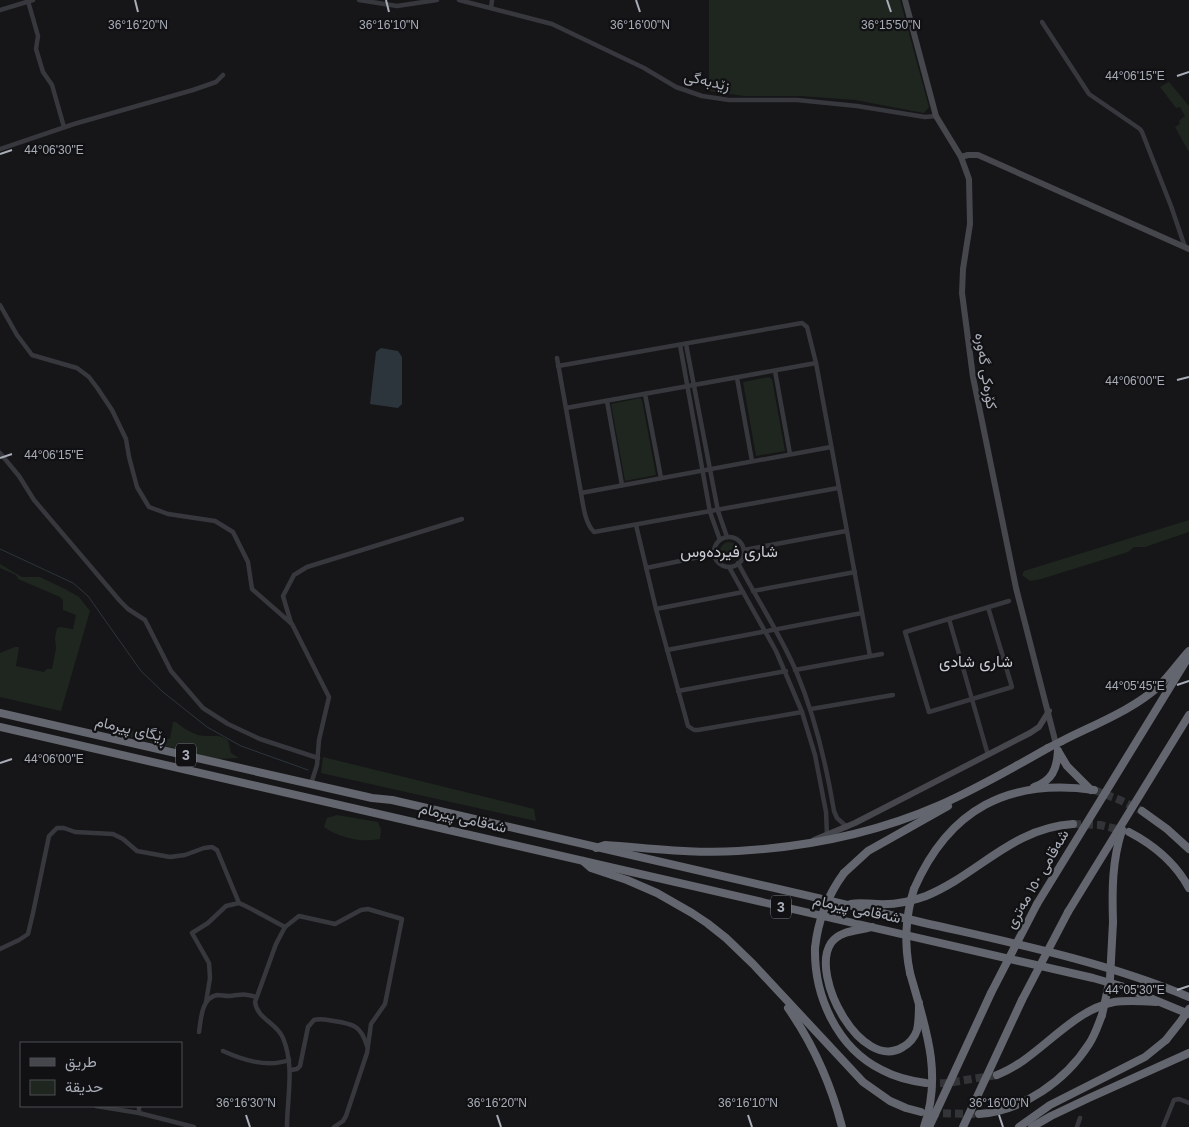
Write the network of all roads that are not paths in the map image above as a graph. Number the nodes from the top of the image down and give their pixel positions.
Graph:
1 (359, 0) edge
2 (437, 0) edge
3 (459, 0) edge
4 (492, 0) edge
5 (905, 0) edge
6 (30, 1) edge
7 (491, 8) junction
8 (0, 10) edge
9 (1042, 22) dead end
10 (223, 75) dead end
11 (936, 116) junction
12 (64, 127) junction
13 (0, 149) edge
14 (961, 157) junction
15 (1187, 248) edge
16 (0, 305) edge
17 (686, 344) junction
18 (680, 345) junction
19 (556, 358) dead end
20 (816, 363) junction
21 (558, 366) junction
22 (775, 371) junction
23 (737, 378) junction
24 (694, 386) junction
25 (688, 387) junction
26 (646, 394) junction
27 (607, 401) junction
28 (566, 408) junction
29 (831, 446) junction
30 (0, 453) edge
31 (790, 454) junction
32 (752, 461) junction
33 (709, 469) junction
34 (703, 470) junction
35 (661, 478) junction
36 (622, 485) junction
37 (838, 488) junction
38 (581, 493) junction
39 (718, 511) junction
40 (710, 512) junction
41 (462, 519) dead end
42 (636, 525) junction
43 (846, 531) junction
44 (727, 537) junction
45 (720, 540) junction
46 (744, 550) junction
47 (714, 554) junction
48 (738, 563) junction
49 (729, 566) junction
50 (646, 568) junction
51 (855, 572) junction
52 (753, 591) junction
53 (743, 592) junction
54 (1009, 601) dead end
55 (988, 607) junction
56 (656, 609) junction
57 (862, 614) junction
58 (949, 619) junction
59 (292, 624) junction
60 (776, 630) junction
61 (765, 631) junction
62 (667, 650) junction
63 (1189, 651) edge
64 (882, 654) dead end
65 (870, 656) junction
66 (1189, 656) edge
67 (796, 670) junction
68 (786, 671) junction
69 (678, 691) junction
70 (893, 695) dead end
71 (972, 699) junction
72 (811, 710) junction
73 (1049, 711) junction
74 (802, 712) junction
75 (0, 713) edge
76 (1189, 715) edge
77 (0, 727) edge
78 (1058, 751) junction
79 (988, 755) junction
80 (318, 758) junction
81 (311, 784) junction
82 (973, 789) junction
83 (1024, 790) junction
84 (372, 798) joint
85 (369, 811) joint
86 (1142, 811) tunnel mouth
87 (1126, 817) junction
88 (1073, 824) tunnel mouth
89 (847, 827) junction
90 (1130, 832) tunnel mouth
91 (827, 835) junction
92 (799, 845) junction
93 (594, 848) junction
94 (1189, 849) edge
95 (582, 860) junction
96 (1189, 888) edge
97 (239, 903) junction
98 (847, 905) junction
99 (874, 926) junction
100 (285, 927) junction
101 (0, 949) edge
102 (769, 982) junction
103 (1189, 997) edge
104 (256, 998) junction
105 (206, 1002) junction
106 (1164, 1002) junction
107 (919, 1003) junction
108 (1189, 1009) edge
109 (1189, 1014) edge
110 (199, 1032) dead end
111 (367, 1048) junction
112 (223, 1051) dead end
113 (1189, 1053) edge
114 (289, 1060) junction
115 (291, 1070) junction
116 (997, 1075) tunnel mouth
117 (926, 1083) tunnel mouth
118 (1189, 1102) edge
119 (101, 1107) edge
120 (139, 1107) edge
121 (921, 1112) tunnel mouth
122 (139, 1114) junction
123 (979, 1114) tunnel mouth
124 (1080, 1118) dead end
125 (841, 1126) edge
126 (194, 1127) edge
127 (287, 1127) edge
128 (334, 1127) edge
129 (924, 1127) edge
130 (929, 1127) edge
131 (962, 1127) edge
132 (1019, 1127) edge
133 (1032, 1127) edge
134 (1077, 1127) edge
135 (1164, 1127) edge

1 - 2 street
3 - 7 street, زێدبەگی
4 - 7 street
5 - 11 street, کۆرەکی گەورە
6 - 8 street
6 - 12 street
7 - 11 street, زێدبەگی
9 - 15 street
10 - 12 street
11 - 14 street, کۆرەکی گەورە
12 - 13 street
14 - 15 street
14 - 73 street, کۆرەکی گەورە
16 - 59 street
17 - 18 street
17 - 20 street
17 - 24 street
18 - 21 street
18 - 25 street
19 - 21 street
20 - 22 street
20 - 29 street
21 - 28 street
22 - 23 street
22 - 31 street
23 - 24 street
23 - 32 street
24 - 25 street
24 - 33 street
25 - 26 street
25 - 34 street
26 - 27 street
26 - 35 street
27 - 28 street
27 - 36 street
28 - 38 street
29 - 31 street
29 - 37 street
30 - 80 street
31 - 32 street
32 - 33 street
33 - 34 street
33 - 39 street
34 - 35 street
34 - 40 street
35 - 36 street
36 - 38 street
37 - 39 street
37 - 43 street
38 - 42 street
39 - 40 street
39 - 44 street
40 - 42 street
40 - 45 street
41 - 59 street
42 - 50 street
43 - 46 street
43 - 51 street
44 - 45 street
44 - 46 street
45 - 47 street
46 - 48 street
47 - 49 street
47 - 50 street
48 - 49 street
48 - 52 street
49 - 53 street
50 - 56 street
51 - 52 street
51 - 57 street
52 - 60 street
53 - 56 street
53 - 61 street
54 - 55 street
55 - 58 street
55 - 71 street
56 - 62 street
57 - 60 street
57 - 65 street
58 - 71 street
58 - 71 street
59 - 80 street
60 - 61 street
60 - 67 street
61 - 62 street
61 - 68 street
62 - 69 street
63 - 82 highway, bridge
64 - 65 street
65 - 67 street
66 - 130 highway, شەقامی ١٥٠ مەتری, bridge
67 - 72 street
68 - 69 street
68 - 74 street
69 - 74 street
70 - 72 street
71 - 79 street
72 - 89 street
73 - 78 street, کۆرەکی گەورە
73 - 79 street
74 - 91 street
75 - 81 highway, ڕێگای پیرمام / 3
76 - 87 highway
77 - 85 highway, ڕێگای پیرمام / 3
78 - 83 highway
78 - 83 highway
79 - 89 street
80 - 81 street
81 - 84 highway, ڕێگای پیرمام / 3
82 - 92 highway
82 - 117 highway, bridge
83 - 107 highway, bridge
84 - 93 highway, شەقامی پیرمام / 3
85 - 95 highway, شەقامی پیرمام / 3
86 - 94 highway
87 - 123 highway, bridge
87 - 131 highway, bridge
88 - 98 highway
89 - 91 street
90 - 96 highway
91 - 92 street
92 - 93 highway
93 - 98 highway, شەقامی پیرمام / 3
95 - 99 highway, شەقامی پیرمام / 3
95 - 102 highway
97 - 100 street
97 - 101 street
97 - 105 street
98 - 103 highway, شەقامی پیرمام / 3
99 - 106 highway, شەقامی پیرمام / 3
99 - 107 highway
100 - 104 street
100 - 111 street
102 - 121 highway
102 - 125 highway
104 - 105 street
104 - 114 street
105 - 110 street
106 - 109 highway, شەقامی پیرمام / 3
106 - 116 highway
107 - 129 highway
108 - 132 highway, bridge
111 - 115 street
111 - 128 street
112 - 114 street
113 - 133 highway
114 - 115 street
115 - 127 street
118 - 135 street
119 - 122 street
120 - 122 street
122 - 126 street
124 - 134 street

